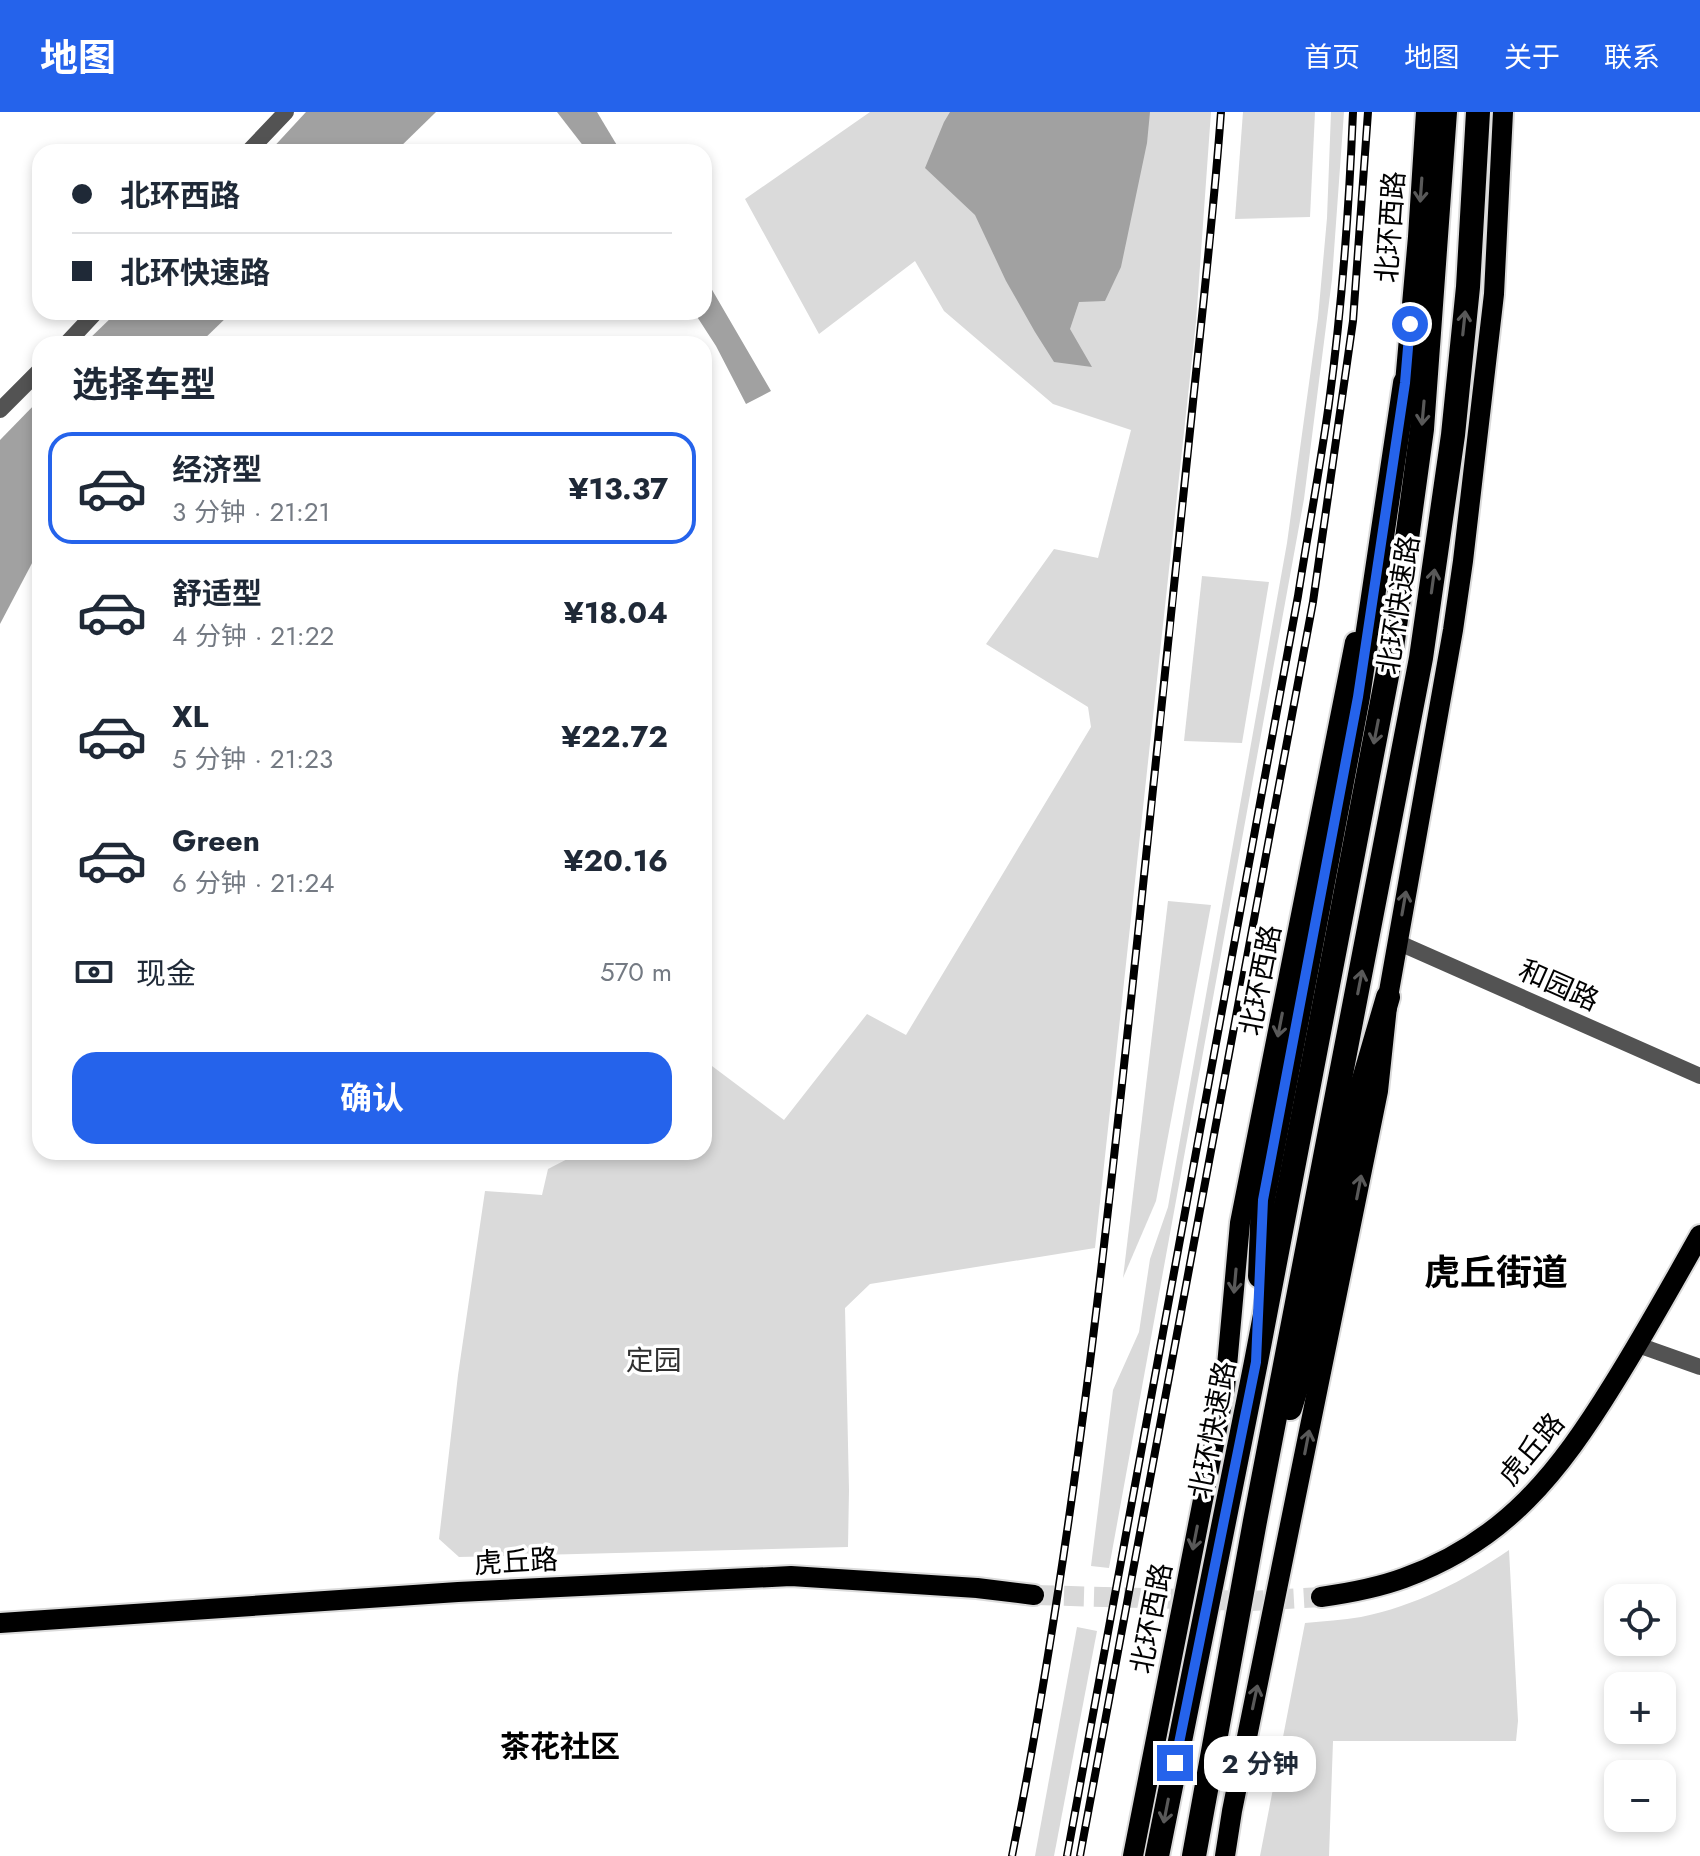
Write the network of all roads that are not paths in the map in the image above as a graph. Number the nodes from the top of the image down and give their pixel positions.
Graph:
1 (286, 112) edge
2 (1426, 112) edge
3 (1445, 112) edge
4 (1478, 112) edge
5 (1503, 112) edge
6 (256, 144) edge
7 (88, 320) edge
8 (74, 336) edge
9 (32, 378) edge
10 (1405, 383) junction
11 (0, 410) edge
12 (1397, 942) junction
13 (1388, 997) junction
14 (1700, 1076) edge
15 (1700, 1235) edge
16 (1638, 1345) junction
17 (1256, 1362) junction
18 (1700, 1367) edge
19 (1255, 1521) junction
20 (1034, 1595) tunnel mouth
21 (1321, 1597) tunnel mouth
22 (0, 1623) edge
23 (1133, 1856) edge
24 (1157, 1856) edge
25 (1194, 1856) edge
26 (1225, 1856) edge

1 - 6 street
2 -> 10 main road, 北环西路
3 -> 17 highway, 北环快速路
19 -> 4 highway, 北环快速路
12 -> 5 main road
7 - 8 street
9 - 11 street
10 - 17 highway
10 -> 23 main road, 北环西路
12 - 13 main road
12 - 14 street, 和园路
13 - 19 highway
26 -> 13 main road
15 - 16 main road, 虎丘路
16 - 18 street
16 - 21 main road, 虎丘路
17 -> 24 highway, 北环快速路
19 - 25 highway, 北环快速路
20 - 22 main road, 虎丘路

